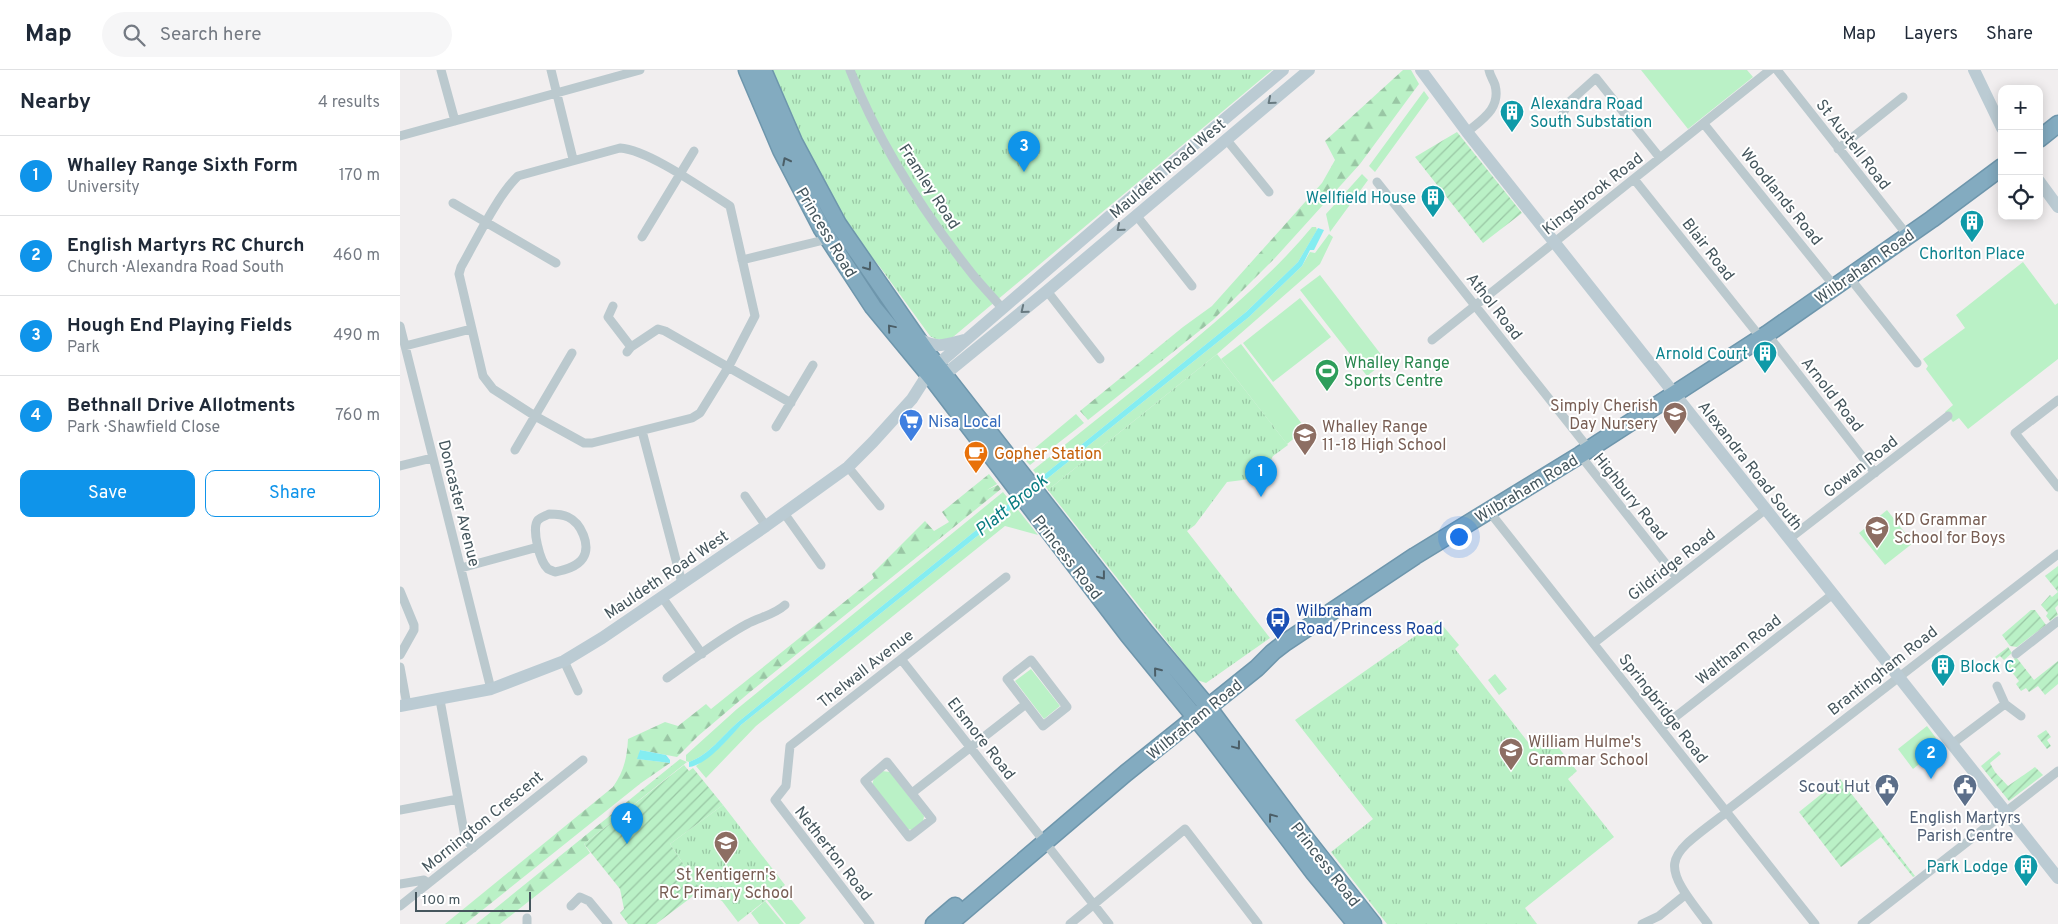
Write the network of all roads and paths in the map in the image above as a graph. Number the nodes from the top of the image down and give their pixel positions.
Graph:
1 (441, 70) edge
2 (551, 70) edge
3 (640, 70) edge
4 (747, 70) edge
5 (763, 70) edge
6 (850, 70) edge
7 (1283, 70) edge
8 (1309, 70) edge
9 (1421, 70) edge
10 (1489, 70) edge
11 (1770, 70) edge
12 (1777, 70) edge
13 (1974, 70) edge
14 (557, 93) junction
15 (1903, 97) dead end
16 (1998, 120) edge
17 (455, 121) junction
18 (1559, 122) dead end
19 (1704, 124) junction
20 (2058, 124) edge
21 (1467, 132) junction
22 (400, 136) edge
23 (2043, 136) edge
24 (1226, 139) junction
25 (1838, 149) junction
26 (694, 151) dead end
27 (1660, 158) junction
28 (573, 159) junction
29 (1998, 170) edge
30 (679, 174) junction
31 (1634, 179) junction
32 (1377, 182) dead end
33 (2043, 186) edge
34 (1269, 192) dead end
35 (453, 203) dead end
36 (2058, 207) edge
37 (1136, 215) junction
38 (486, 223) junction
39 (1908, 236) junction
40 (642, 237) dead end
41 (828, 239) junction
42 (1555, 242) junction
43 (742, 260) junction
44 (556, 263) dead end
45 (1849, 277) junction
46 (1037, 279) junction
47 (1192, 286) dead end
48 (1835, 287) junction
49 (1047, 291) junction
50 (613, 306) dead end
51 (1475, 306) junction
52 (1001, 307) dead end
53 (400, 326) edge
54 (471, 329) junction
55 (1764, 336) junction
56 (919, 339) junction
57 (968, 339) junction
58 (1432, 340) dead end
59 (405, 346) junction
60 (572, 353) dead end
61 (1100, 359) dead end
62 (1918, 363) dead end
63 (813, 365) dead end
64 (729, 366) junction
65 (936, 374) junction
66 (1675, 394) junction
67 (2058, 400) edge
68 (791, 403) junction
69 (535, 416) junction
70 (1948, 416) dead end
71 (776, 427) dead end
72 (642, 430) junction
73 (515, 450) dead end
74 (1585, 452) junction
75 (432, 458) junction
76 (400, 466) edge
77 (848, 467) junction
78 (1875, 473) junction
79 (2058, 488) edge
80 (745, 496) dead end
81 (1034, 500) junction
82 (880, 506) dead end
83 (1766, 509) junction
84 (1488, 510) junction
85 (784, 513) junction
86 (766, 526) junction
87 (1789, 539) junction
88 (538, 547) junction
89 (2058, 554) edge
90 (821, 565) dead end
91 (461, 568) junction
92 (1006, 577) dead end
93 (1678, 578) junction
94 (682, 583) junction
95 (403, 590) edge
96 (1833, 594) junction
97 (662, 597) junction
98 (782, 611) dead end
99 (2058, 621) edge
100 (1594, 643) junction
101 (702, 654) junction
102 (2016, 654) dead end
103 (400, 655) edge
104 (901, 659) junction
105 (564, 661) junction
106 (400, 667) edge
107 (1898, 676) junction
108 (667, 678) dead end
109 (1997, 686) dead end
110 (492, 688) junction
111 (578, 691) dead end
112 (440, 700) junction
113 (1204, 703) junction
114 (1026, 704) junction
115 (2005, 704) junction
116 (404, 706) edge
117 (1191, 714) junction
118 (2021, 716) dead end
119 (1661, 728) junction
120 (1952, 744) junction
121 (970, 747) junction
122 (583, 760) dead end
123 (2058, 771) edge
124 (912, 793) junction
125 (458, 799) junction
126 (775, 800) joint
127 (400, 810) edge
128 (1727, 812) junction
129 (2006, 812) junction
130 (1042, 839) junction
131 (473, 848) junction
132 (2058, 878) edge
133 (400, 884) edge
134 (428, 884) junction
135 (1685, 895) junction
136 (1094, 904) junction
137 (400, 906) edge
138 (571, 906) dead end
139 (608, 924) edge
140 (870, 924) edge
141 (934, 924) edge
142 (949, 924) edge
143 (1070, 924) edge
144 (1109, 924) edge
145 (1258, 924) edge
146 (1356, 924) edge
147 (1373, 924) edge
148 (1642, 924) edge
149 (1708, 924) edge
150 (1815, 924) edge
151 (1862, 924) edge

1 - 17 street
2 - 14 street
3 - 14 street
41 -> 4 highway, Princess Road
5 -> 56 highway, Princess Road
6 - 52 street, Framley Road
7 - 46 street, Mauldeth Road West
8 -> 24 street, Mauldeth Road West
9 - 21 street, Alexandra Road South
10 - 21 street
11 - 19 street, Kingsbrook Road
12 - 25 street, St Austell Road
13 - 16 street
14 - 17 street
14 - 28 street
15 - 25 street
17 - 22 street
18 - 27 street
19 - 27 street, Kingsbrook Road
19 - 48 street, Woodlands Road
20 - 23 highway
21 - 42 street, Alexandra Road South
24 - 34 street
24 - 37 street, Mauldeth Road West
25 - 39 street, St Austell Road
26 - 30 street
27 - 31 street, Kingsbrook Road
28 - 30 street
28 - 38 street
29 - 39 highway, Wilbraham Road
30 - 40 street
30 - 43 street
31 - 42 street, Kingsbrook Road
31 - 55 street, Blair Road
32 - 51 street, Athol Road
33 - 36 street
35 - 38 street
37 - 47 street
37 -> 49 street, Mauldeth Road West
38 - 44 street
38 - 54 street
39 - 45 highway, Wilbraham Road
41 - 43 street
65 -> 41 highway, Princess Road
42 - 51 street, Kingsbrook Road
42 - 66 street, Alexandra Road South
43 - 64 street
45 - 48 highway, Wilbraham Road
45 - 62 street
46 - 49 street
46 - 57 street, Mauldeth Road West
48 - 55 highway, Wilbraham Road
49 - 61 street
49 -> 65 street, Mauldeth Road West
50 - 64 street
51 - 58 street, Kingsbrook Road
51 - 74 street, Athol Road
53 - 59 street, Doncaster Avenue
54 - 59 street
54 - 69 street
55 - 66 highway, Wilbraham Road
55 - 78 street, Arnold Road
56 - 57 street, Mauldeth Road West
56 - 65 highway, Princess Road
57 - 65 street, Mauldeth Road West
59 - 75 street, Doncaster Avenue
60 - 69 street
63 - 68 street
64 - 68 street
64 - 72 street
65 - 77 street, Mauldeth Road West
65 - 81 highway, Princess Road
66 - 74 highway, Wilbraham Road
66 - 83 street, Alexandra Road South
67 - 79 street
68 - 71 street
69 - 72 street
69 - 73 street
70 - 78 street, Gowan Road
72 - 94 street
74 - 84 highway, Wilbraham Road
74 - 93 street, Highbury Road
75 - 76 street
75 - 91 street, Doncaster Avenue
77 - 82 street
77 - 85 street, Mauldeth Road West
78 - 87 street, Gowan Road
80 - 86 street
81 -> 113 highway, Princess Road
117 -> 81 highway, Princess Road
83 - 87 street, Alexandra Road South
83 - 93 street, Gildridge Road
84 - 100 street, Springbridge Road
84 - 113 highway, Wilbraham Road
85 - 86 street, Mauldeth Road West
85 - 90 street
86 - 94 street, Mauldeth Road West
87 - 96 street, Alexandra Road South
88 - 88 street
88 - 91 street
89 - 107 street, Brantingham Road
91 - 110 street, Doncaster Avenue
92 - 104 street, Thelwall Avenue
93 - 100 street, Gildridge Road
94 - 97 street, Mauldeth Road West
95 - 103 street
96 - 107 street, Alexandra Road South
96 - 119 street, Waltham Road
97 - 101 street
97 - 105 street, Mauldeth Road West
98 - 101 street
99 - 102 street
100 - 119 street, Springbridge Road
101 - 108 street
104 - 121 street, Elsmore Road
104 - 126 street, Thelwall Avenue
105 - 110 street, Mauldeth Road West
105 - 111 street
106 - 116 street
107 - 120 street, Alexandra Road South
107 - 128 street, Brantingham Road
109 - 115 street
110 - 112 street, Mauldeth Road West
112 - 116 street, Mauldeth Road West
112 - 125 street
113 - 117 highway, Wilbraham Road
113 -> 147 highway, Princess Road
114 - 114 street
114 - 121 street
115 - 118 street
115 - 120 street
117 - 130 highway, Wilbraham Road
146 -> 117 highway, Princess Road
119 - 128 street, Springbridge Road
120 - 129 street, Alexandra Road South
121 - 124 street
121 - 130 street, Elsmore Road
122 - 131 street, Mornington Crescent
123 - 129 street
124 - 124 street
125 - 127 street
125 - 131 street
126 - 140 street, Netherton Road
128 - 135 street, Brantingham Road
128 - 150 street, Springbridge Road
129 - 132 street, Alexandra Road South
129 - 151 street
130 - 136 street, Elsmore Road
130 - 141 highway, Wilbraham Road
130 - 142 highway, Wilbraham Road
131 - 134 street, Mornington Crescent
133 - 134 street
134 - 137 street, Mornington Crescent
135 - 148 street
135 - 149 street, Brantingham Road
136 - 143 street
136 - 144 street, Elsmore Road
136 - 145 street
138 - 139 street

